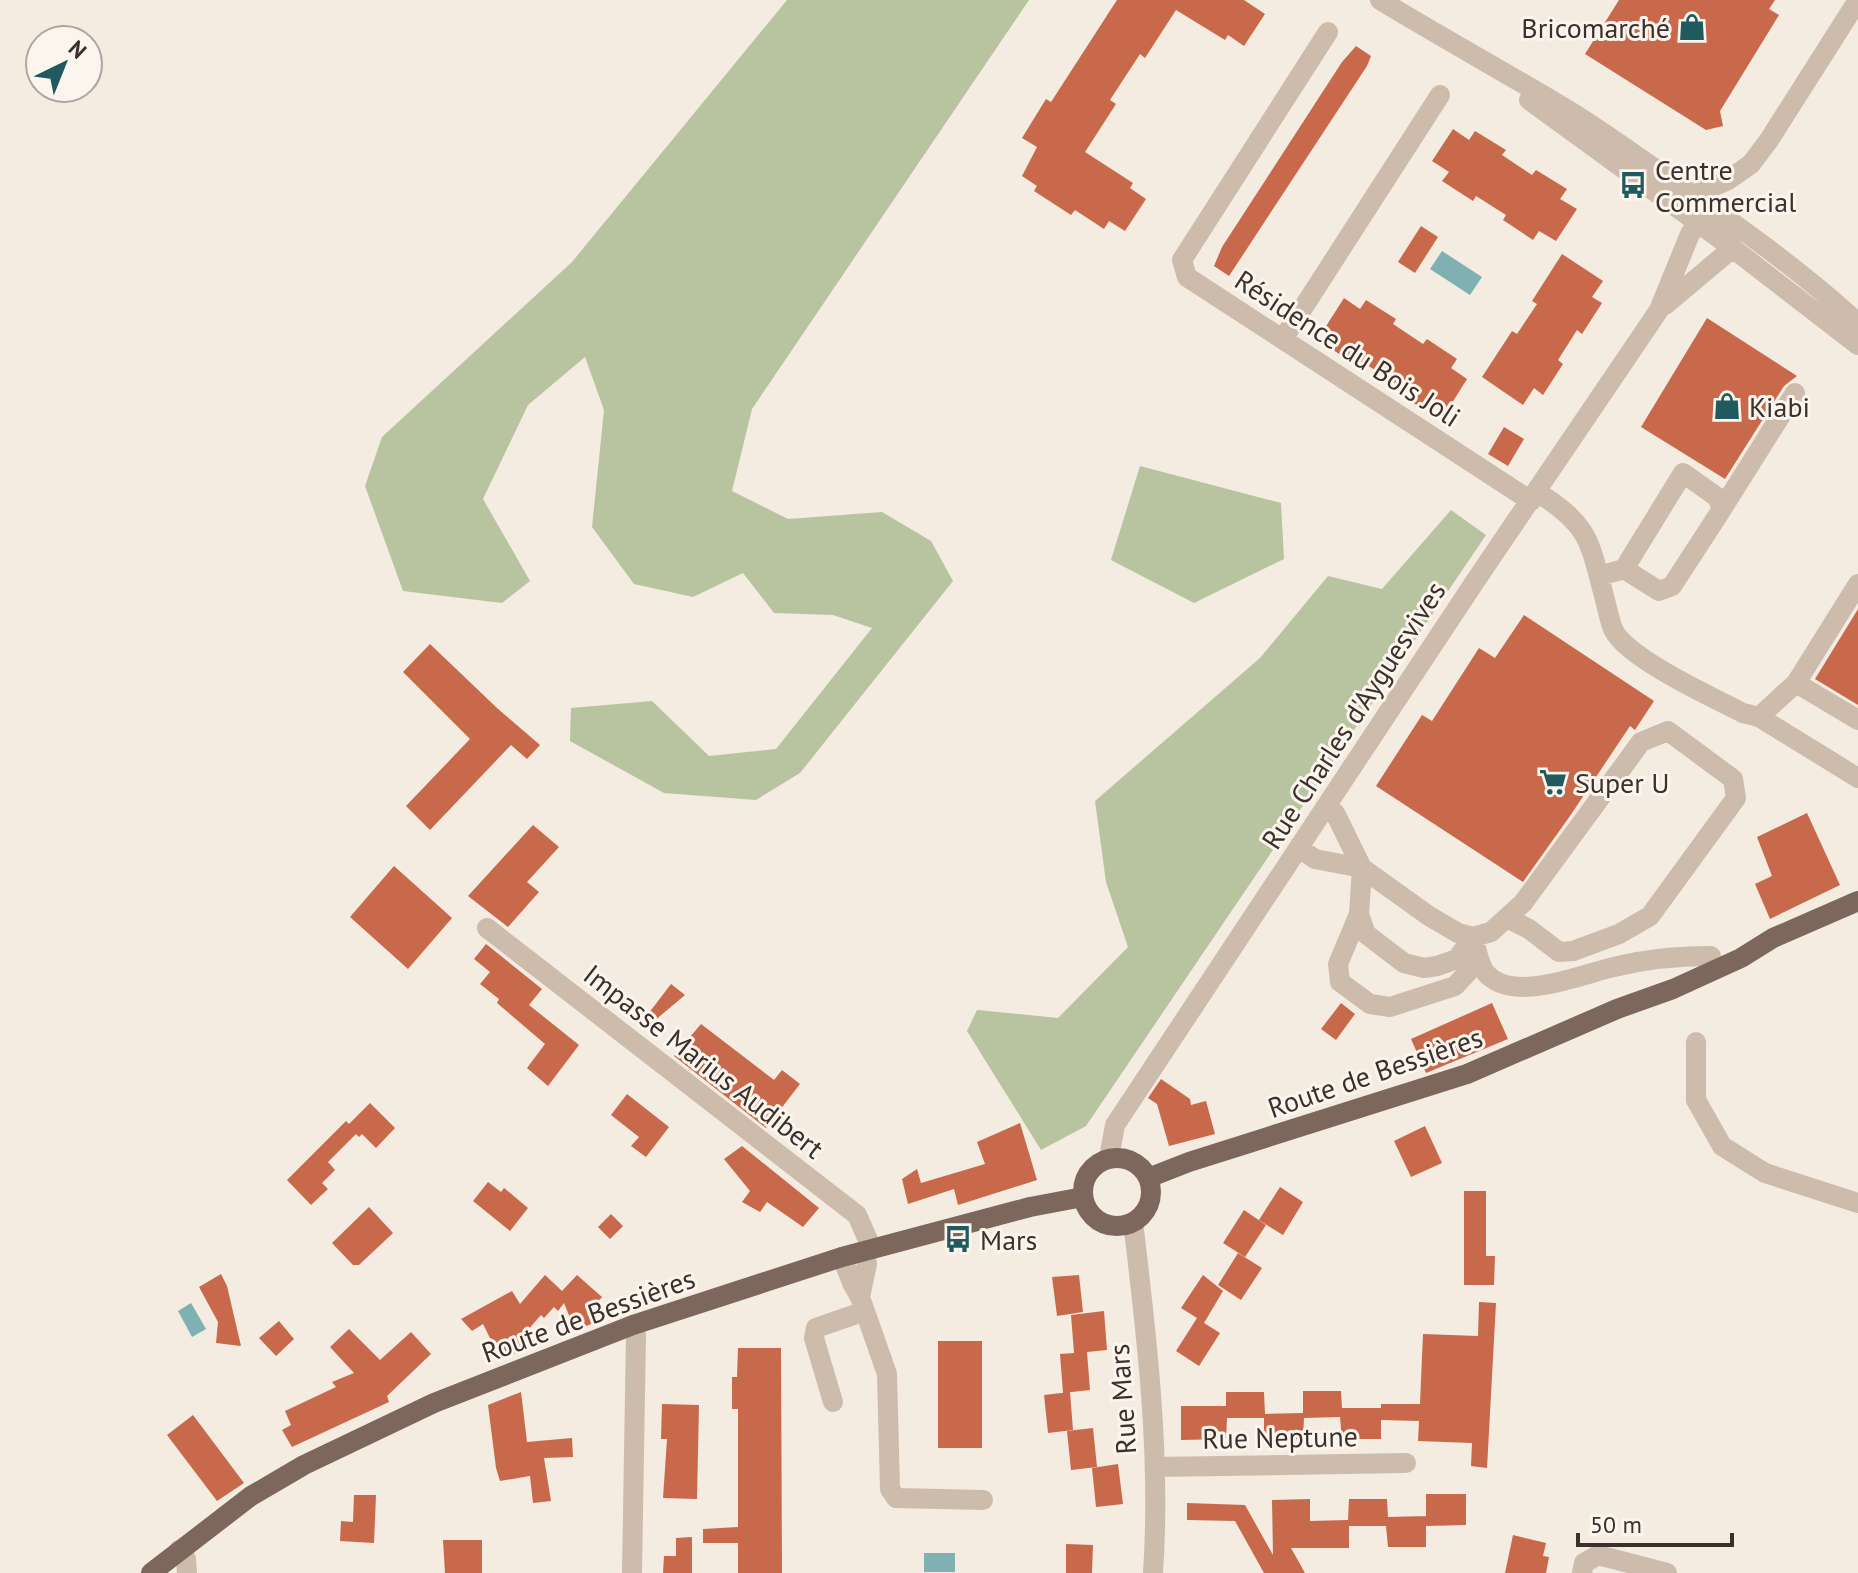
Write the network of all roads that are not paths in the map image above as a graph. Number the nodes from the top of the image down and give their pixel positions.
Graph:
1 (1380, 0) edge
2 (1858, 0) edge
3 (1328, 32) dead end
4 (1440, 95) dead end
5 (1691, 210) junction
6 (1725, 234) junction
7 (1659, 310) junction
8 (1858, 323) edge
9 (1283, 339) junction
10 (1858, 345) edge
11 (1795, 393) dead end
12 (1534, 497) junction
13 (1722, 509) junction
14 (1624, 569) junction
15 (1599, 576) junction
16 (1858, 584) edge
17 (1796, 683) junction
18 (1759, 717) junction
19 (1858, 720) edge
20 (1858, 778) edge
21 (1326, 807) junction
22 (1299, 848) junction
23 (1362, 868) junction
24 (1858, 901) edge
25 (1359, 914) junction
26 (1507, 918) junction
27 (487, 928) dead end
28 (1473, 937) junction
29 (1773, 938) junction
30 (1711, 956) junction
31 (1617, 1009) junction
32 (1696, 1042) dead end
33 (1109, 1158) junction
34 (1148, 1178) junction
35 (1083, 1197) junction
36 (1858, 1203) edge
37 (1133, 1222) junction
38 (868, 1250) junction
39 (842, 1257) junction
40 (863, 1304) junction
41 (633, 1325) junction
42 (833, 1402) dead end
43 (1406, 1463) dead end
44 (1155, 1467) junction
45 (983, 1500) dead end
46 (179, 1550) junction
47 (156, 1572) edge
48 (187, 1573) edge
49 (632, 1573) edge
50 (1153, 1573) edge
51 (1582, 1573) edge
52 (1667, 1573) edge

1 - 5 street
2 - 5 street
3 - 9 street, Résidence du Bois Joli
4 - 9 street
5 - 6 street
5 - 7 street, Rue Charles d'Ayguesvives
6 - 7 street, Rue Charles d'Ayguesvives
6 - 8 street
6 - 10 street
7 - 12 street, Rue Charles d'Ayguesvives
9 - 12 street, Résidence du Bois Joli
11 - 13 street
12 - 15 street, Résidence du Bois Joli
12 - 21 street, Rue Charles d'Ayguesvives
13 - 14 street
13 - 14 street
14 - 15 street
15 - 18 street, Résidence du Bois Joli
16 - 17 street
17 - 18 street
17 - 19 street
18 - 20 street, Résidence du Bois Joli
21 - 22 street, Rue Charles d'Ayguesvives
21 - 23 street
22 - 23 street
22 - 33 street, Rue Charles d'Ayguesvives
23 - 25 street
23 - 28 street
24 - 29 main road, Route de Bessières
25 - 28 street
25 - 28 street
26 - 26 street
26 - 28 street
27 - 38 street, Impasse Marius Audibert
28 - 30 street
29 - 30 main road, Route de Bessières
29 - 31 main road, Route de Bessières
30 - 31 main road, Route de Bessières
31 - 34 main road, Route de Bessières
32 - 36 street
33 - 34 main road
33 - 35 main road
34 - 37 main road
35 - 37 main road
35 - 38 main road, Route de Bessières
37 - 44 street, Rue Mars
38 - 39 main road, Route de Bessières
38 - 40 street
39 - 40 street
39 - 41 main road, Route de Bessières
40 - 42 street
40 - 45 street
41 - 46 main road, Route de Bessières
41 - 49 street
43 - 44 street, Rue Neptune
44 - 50 street, Rue Mars
46 - 47 main road, Route de Bessières
46 - 48 street
51 - 52 street

